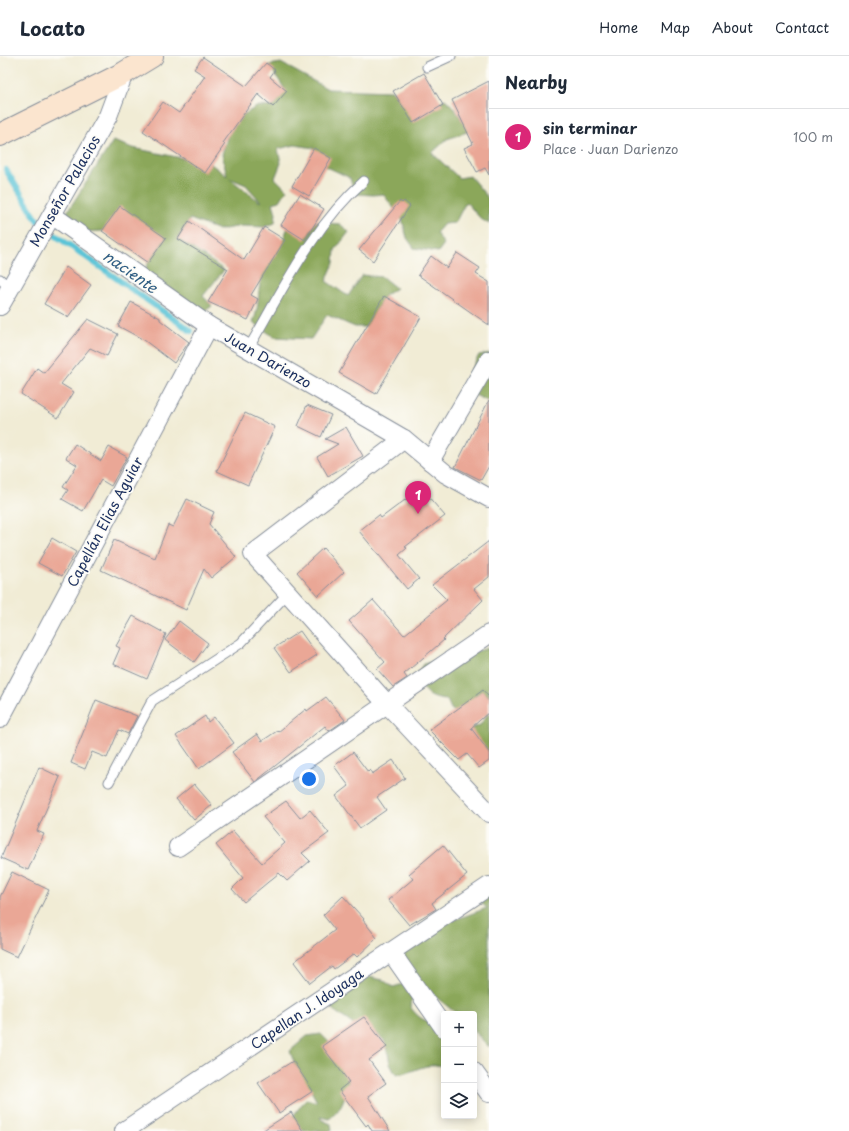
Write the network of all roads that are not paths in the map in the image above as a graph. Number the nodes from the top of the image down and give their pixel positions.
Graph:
1 (138, 56) edge
2 (152, 56) edge
3 (451, 56) edge
4 (427, 67) dead end
5 (124, 74) junction
6 (0, 135) edge
7 (364, 180) dead end
8 (52, 215) junction
9 (5, 284) edge
10 (0, 306) edge
11 (209, 326) junction
12 (248, 349) junction
13 (489, 360) edge
14 (404, 439) junction
15 (430, 461) junction
16 (489, 498) edge
17 (288, 593) junction
18 (489, 634) edge
19 (387, 704) junction
20 (0, 719) edge
21 (109, 782) dead end
22 (489, 812) edge
23 (178, 847) dead end
24 (489, 886) edge
25 (391, 952) junction
26 (441, 1024) edge
27 (477, 1076) edge
28 (489, 1093) edge
29 (124, 1131) edge

1 - 5 street
2 - 5 street
3 - 4 lane
5 - 6 street
5 - 8 street, Monseñor Palacios
7 - 12 lane
8 - 9 street, Monseñor Palacios
8 - 11 street, Juan Darienzo
9 - 10 street, Monseñor Palacios
11 - 12 street, Juan Darienzo
11 - 20 street, Capellán Elias Aguiar
12 - 14 street, Juan Darienzo
13 - 15 street
14 - 15 street, Juan Darienzo
14 - 17 street
15 - 16 street, Juan Darienzo
17 - 19 street
17 - 21 lane
18 - 19 street
19 - 22 street
19 - 23 street
24 - 25 street, Capellan J. Idoyaga
25 - 26 street
25 - 29 street, Capellan J. Idoyaga
27 - 28 street

